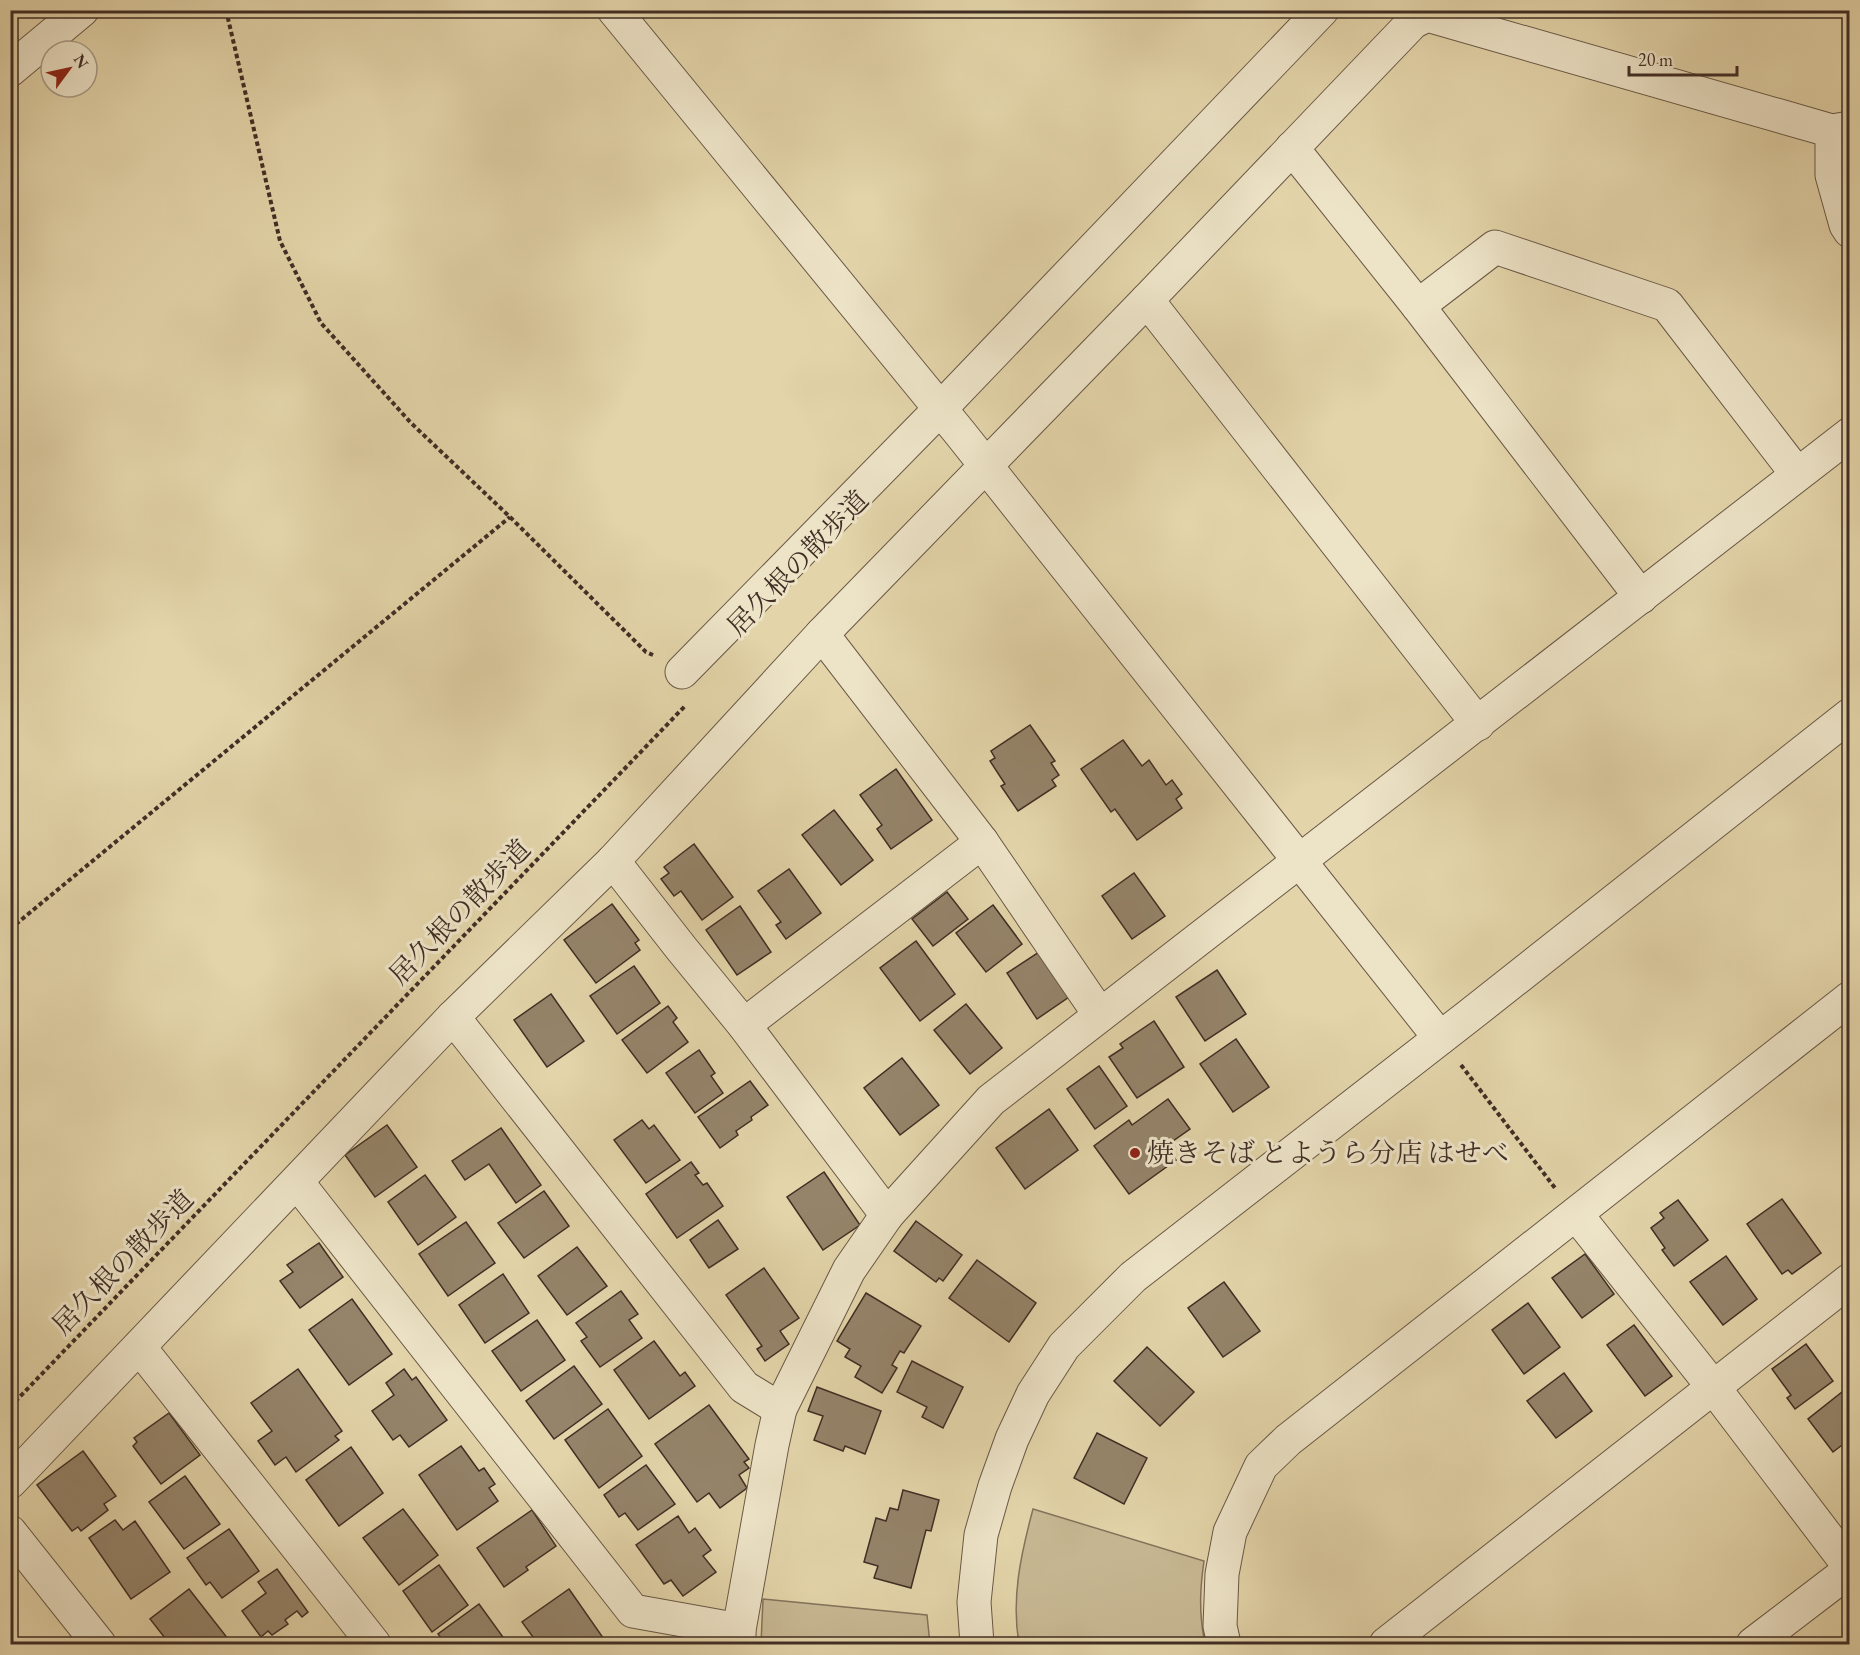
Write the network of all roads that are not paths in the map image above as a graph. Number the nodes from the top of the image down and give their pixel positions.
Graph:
1 (82, 10) edge
2 (614, 10) edge
3 (1322, 10) edge
4 (10, 70) edge
5 (1841, 129) edge
6 (1292, 148) junction
7 (1850, 231) edge
8 (1147, 300) junction
9 (1418, 306) junction
10 (940, 409) junction
11 (1850, 434) edge
12 (986, 466) junction
13 (1797, 474) junction
14 (1641, 597) junction
15 (822, 634) junction
16 (687, 686) road end
17 (1478, 724) junction
18 (1846, 726) edge
19 (982, 842) junction
20 (1299, 859) junction
21 (613, 861) junction
22 (1850, 998) edge
23 (1100, 1015) junction
24 (453, 1017) junction
25 (744, 1024) junction
26 (1440, 1038) junction
27 (297, 1182) junction
28 (1576, 1214) junction
29 (887, 1215) junction
30 (1850, 1280) edge
31 (140, 1348) junction
32 (1714, 1388) junction
33 (780, 1409) junction
34 (10, 1482) edge
35 (10, 1532) edge
36 (1850, 1569) edge
37 (739, 1637) edge
38 (99, 1644) edge
39 (374, 1644) edge
40 (977, 1644) edge
41 (1224, 1644) edge
42 (1386, 1644) edge
43 (1753, 1644) edge

1 - 4 street
2 - 10 street
3 - 10 street
5 - 6 street
5 - 7 street
6 - 8 street
6 - 9 street
8 - 12 street
8 - 17 street
9 - 13 street
9 - 14 street
10 - 12 street
10 - 16 street
11 - 13 street
12 - 15 street
12 - 20 street
13 - 14 street
14 - 17 street
15 - 19 street
15 - 21 street
17 - 20 street
18 - 26 street
19 - 23 street
19 - 25 street
20 - 23 street
20 - 26 street
21 - 24 street
21 - 25 street
22 - 28 street
23 - 29 street
24 - 27 street
24 - 33 street
25 - 29 street
26 - 40 street
27 - 31 street
27 - 37 street
28 - 32 street
28 - 41 street
29 - 33 street
30 - 32 street
31 - 34 street
31 - 39 street
32 - 36 street
32 - 42 street
33 - 37 street
35 - 38 street
36 - 43 street

